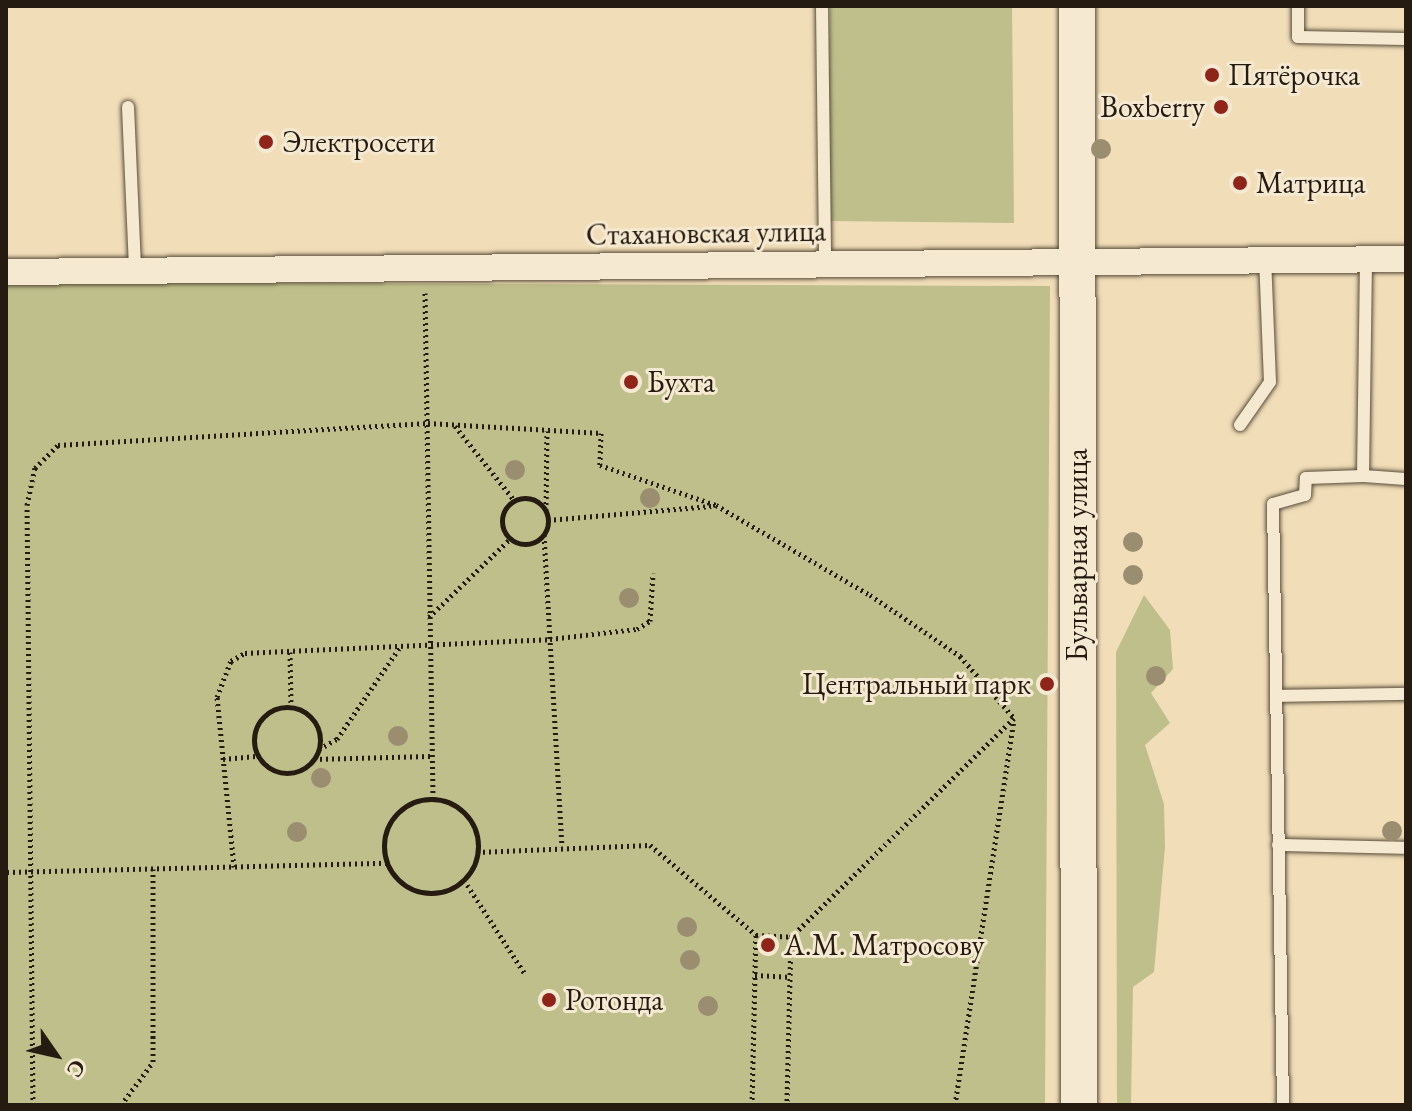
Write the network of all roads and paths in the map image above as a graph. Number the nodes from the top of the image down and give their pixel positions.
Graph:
1 (822, 6) edge
2 (1077, 6) edge
3 (1298, 6) edge
4 (1406, 39) edge
5 (128, 107) dead end
6 (1366, 259) junction
7 (1406, 259) edge
8 (1265, 260) junction
9 (1077, 261) junction
10 (825, 264) junction
11 (425, 268) junction
12 (135, 269) junction
13 (6, 272) edge
14 (428, 423) junction
15 (1240, 425) dead end
16 (455, 426) junction
17 (547, 431) junction
18 (1363, 476) junction
19 (1406, 479) edge
20 (514, 500) junction
21 (716, 505) junction
22 (546, 511) junction
23 (548, 520) junction
24 (544, 535) junction
25 (510, 539) junction
26 (653, 573) dead end
27 (428, 618) junction
28 (550, 639) junction
29 (428, 644) junction
30 (401, 646) junction
31 (290, 652) junction
32 (1406, 694) edge
33 (1276, 696) junction
34 (291, 706) junction
35 (1014, 718) junction
36 (319, 749) junction
37 (257, 756) junction
38 (430, 756) junction
39 (222, 759) junction
40 (314, 759) junction
41 (433, 799) junction
42 (1278, 845) junction
43 (562, 846) junction
44 (1406, 848) edge
45 (477, 852) junction
46 (387, 863) junction
47 (234, 867) junction
48 (153, 869) junction
49 (7, 872) edge
50 (31, 872) junction
51 (464, 880) junction
52 (756, 935) junction
53 (791, 937) junction
54 (525, 974) dead end
55 (755, 975) junction
56 (791, 977) junction
57 (33, 1105) edge
58 (121, 1105) edge
59 (752, 1105) edge
60 (787, 1105) edge
61 (955, 1105) edge
62 (1079, 1105) edge
63 (1283, 1105) edge

1 - 10 lane
2 - 9 main road, Бульварная улица
3 - 4 lane
5 - 12 lane
6 - 7 street, Стахановская улица
6 - 8 street, Стахановская улица
6 - 18 lane
8 - 9 street, Стахановская улица
8 - 15 lane
9 - 10 street, Стахановская улица
9 - 62 main road, Бульварная улица
10 - 11 street, Стахановская улица
11 - 12 street, Стахановская улица
11 - 14 path
12 - 13 street, Стахановская улица
14 - 16 path
14 - 27 path
14 - 50 path
16 - 17 path
16 - 20 path
17 - 21 path
17 - 22 path
18 - 19 lane
18 - 33 lane
20 - 22 path
20 - 25 path
21 - 23 path
21 - 35 path
22 - 23 path
23 - 24 path
24 - 25 path
24 - 28 path
25 - 27 path
26 - 28 path
27 - 29 path
28 - 29 path
28 - 43 path
29 - 30 path
29 - 38 path
30 - 31 path
30 - 36 path
31 - 34 path
31 - 39 path
32 - 33 lane
33 - 42 lane
34 - 36 path
34 - 37 path
35 - 53 path
35 - 61 path
36 - 40 path
37 - 39 path
37 - 40 path
38 - 40 path
38 - 41 path
39 - 47 path
41 - 45 path
41 - 46 path
42 - 44 lane
42 - 63 lane
43 - 45 path
43 - 52 path
45 - 51 path
46 - 47 path
46 - 51 path
47 - 48 path
48 - 50 path
48 - 58 path
49 - 50 path
50 - 57 path
51 - 54 path
52 - 53 path
52 - 55 path
53 - 56 path
55 - 56 path
55 - 59 path
56 - 60 path

